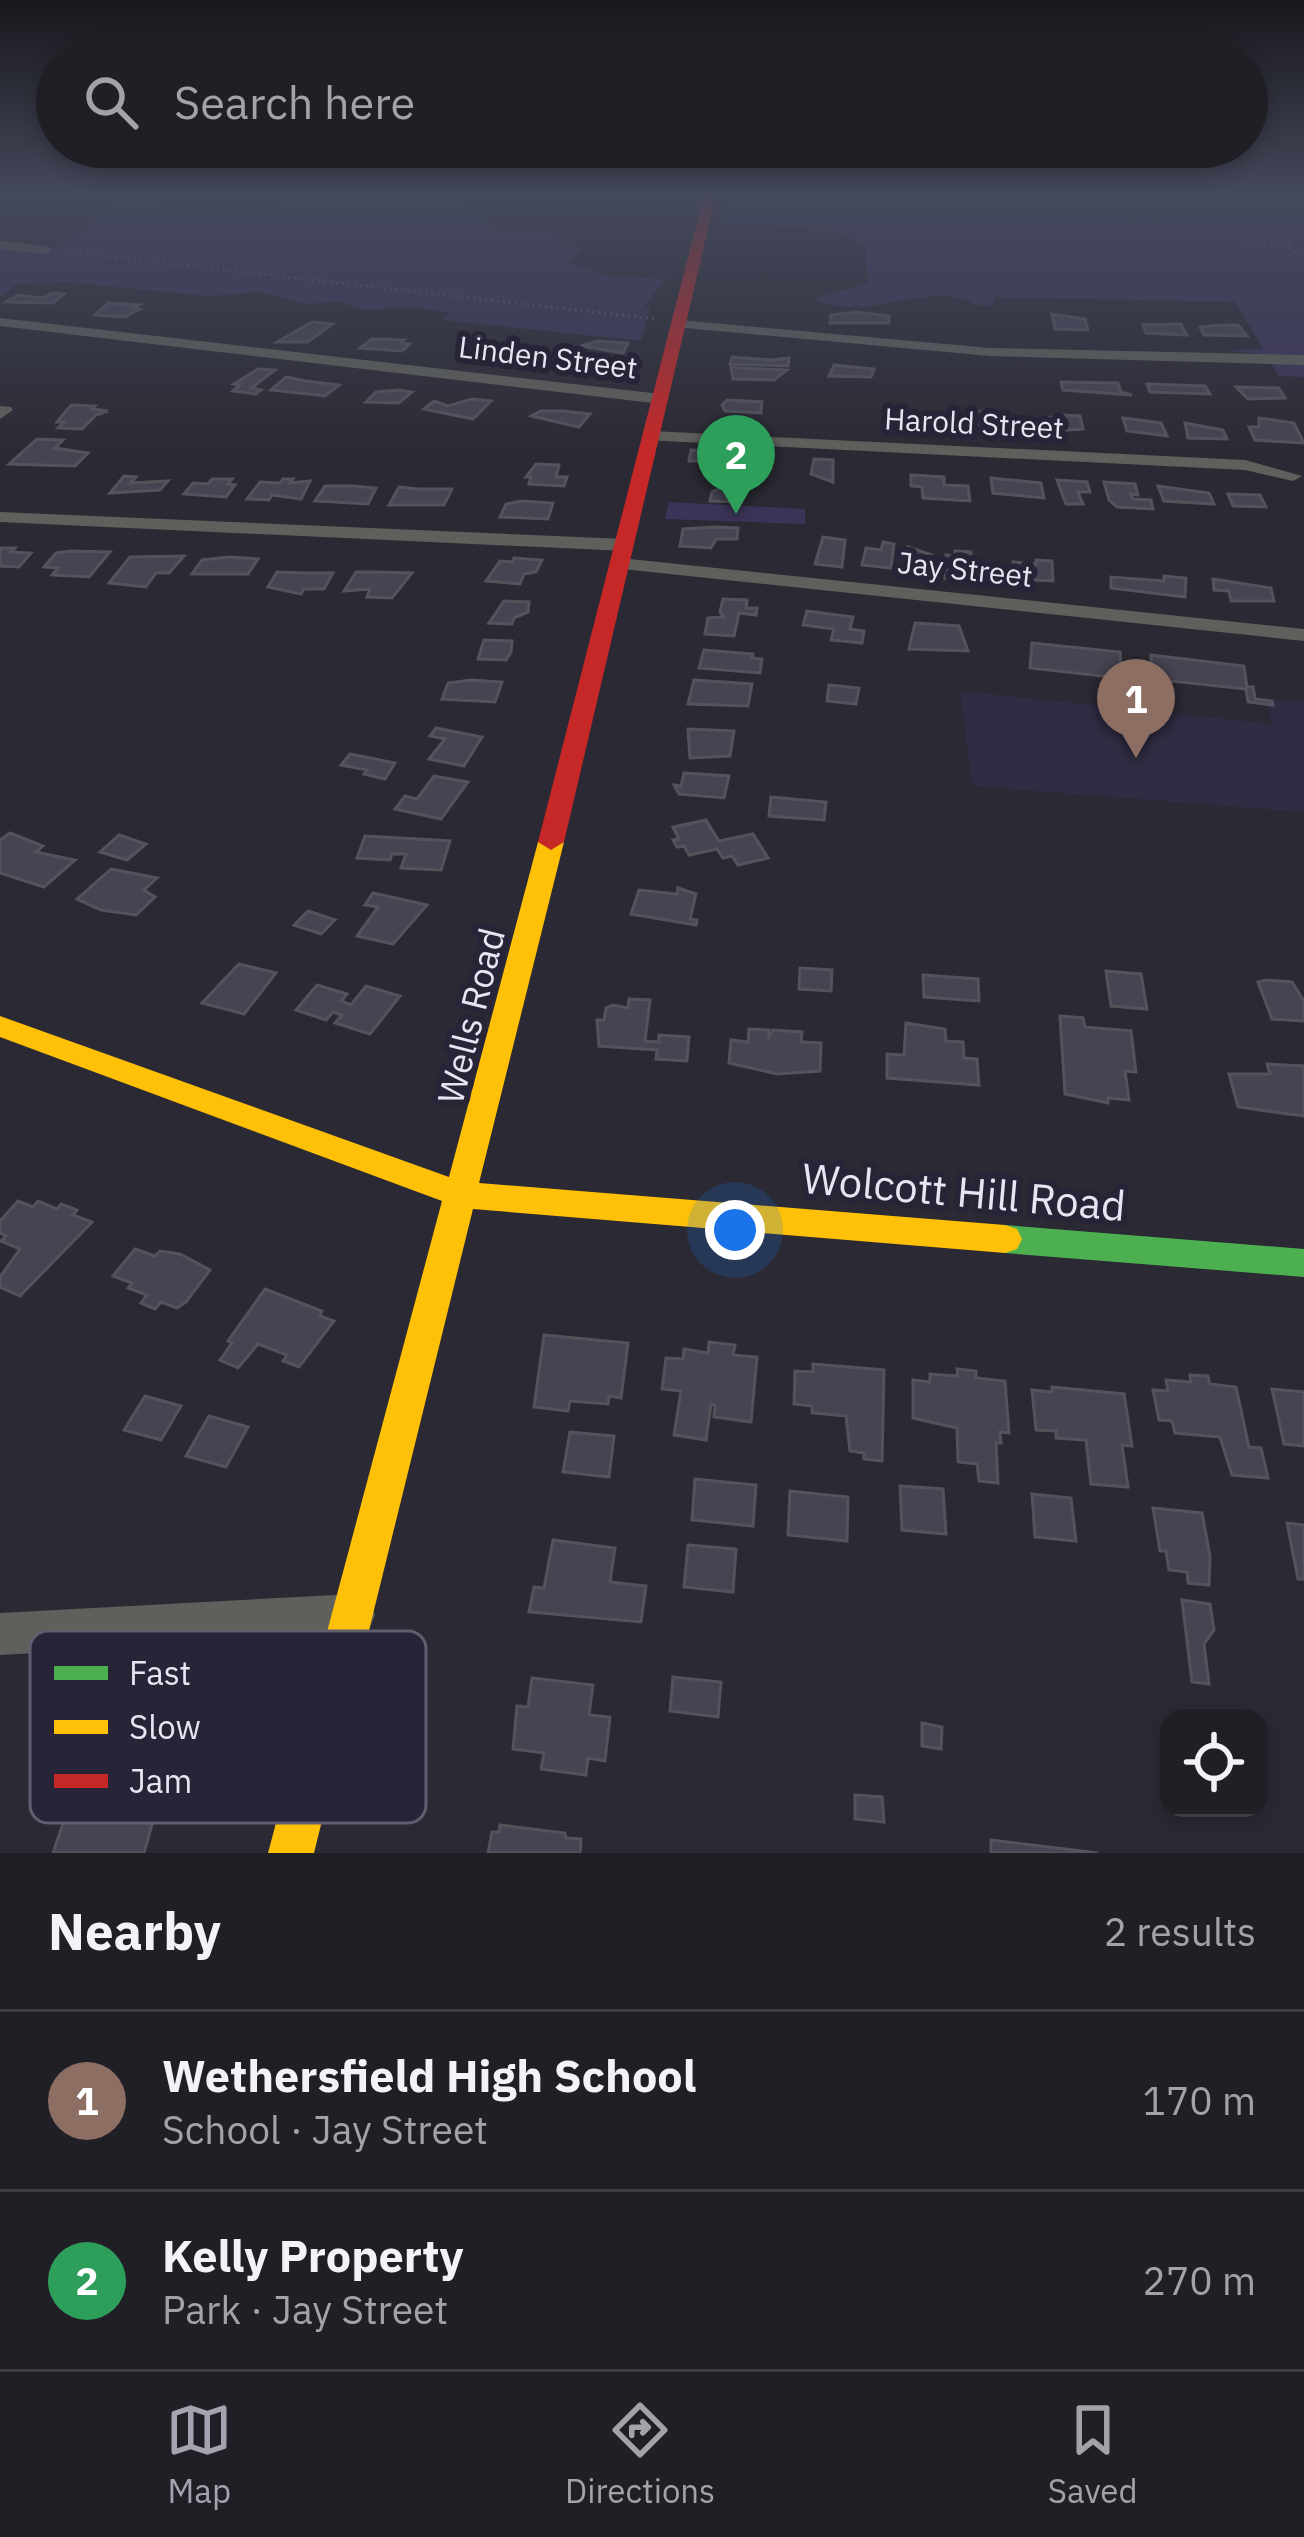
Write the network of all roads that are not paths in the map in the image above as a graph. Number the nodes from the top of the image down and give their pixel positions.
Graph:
1 (680, 281) edge
2 (666, 321) junction
3 (0, 322) edge
4 (1299, 360) edge
5 (1304, 376) edge
6 (661, 398) junction
7 (651, 436) junction
8 (1293, 476) dead end
9 (0, 517) edge
10 (622, 554) junction
11 (1304, 635) edge
12 (0, 1026) edge
13 (463, 1195) junction
14 (1304, 1263) edge
15 (353, 1615) junction
16 (56, 1631) edge
17 (349, 1631) edge
18 (30, 1632) edge
19 (0, 1634) edge
20 (299, 1823) edge
21 (291, 1853) edge

1 - 2 main road, Wells Road
2 - 4 street
2 - 6 main road, Wells Road
3 - 6 street, Linden Street
4 - 5 street
6 - 7 main road, Wells Road
7 - 8 street, Harold Street
7 - 10 main road, Wells Road
9 - 10 street, Jay Street
10 - 11 street, Jay Street
10 - 13 main road, Wells Road
12 - 13 main road, Wolcott Hill Road
13 - 14 main road, Wolcott Hill Road
13 - 15 main road, Wells Road
15 - 16 street
15 - 17 main road, Wells Road
18 - 19 street
20 - 21 main road, Wells Road

